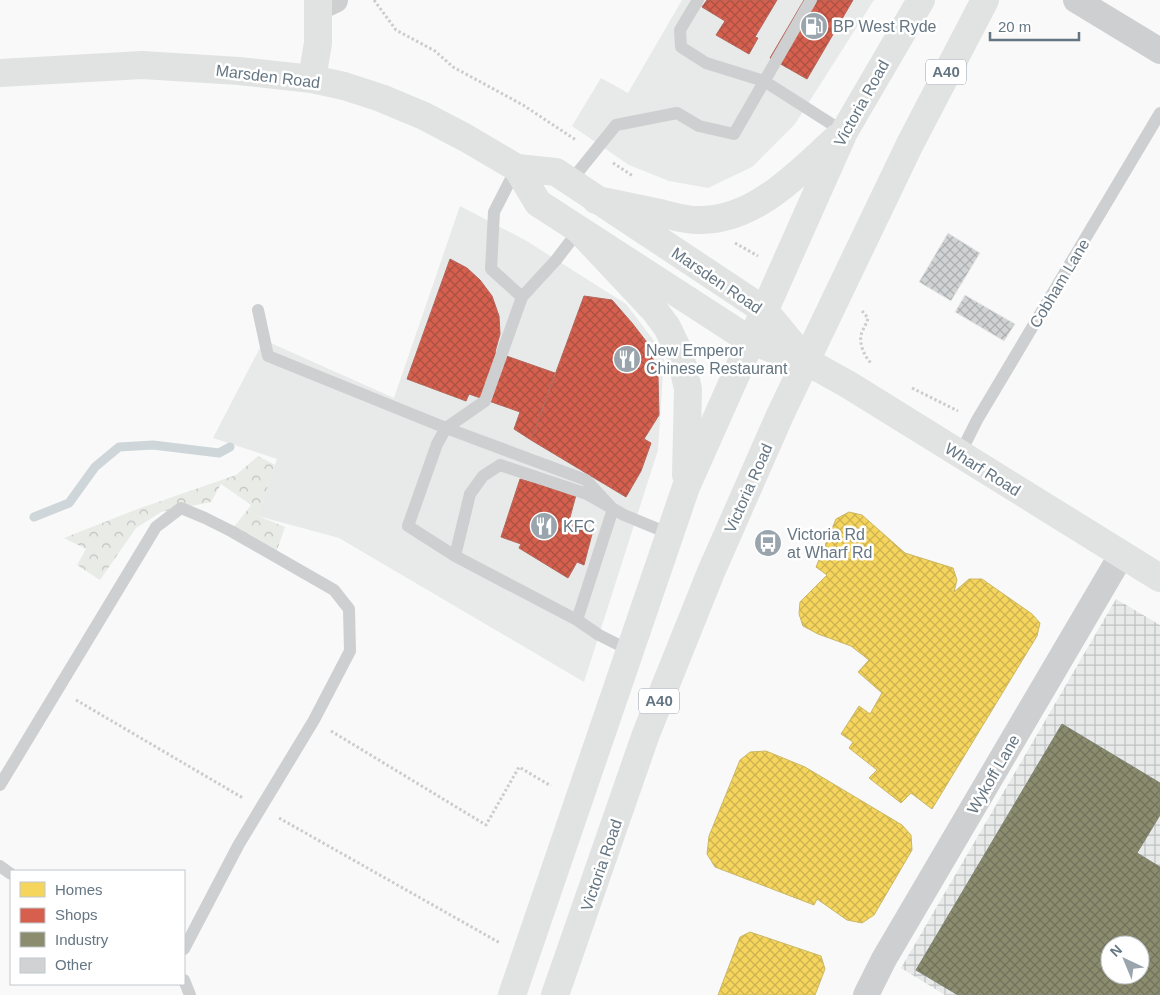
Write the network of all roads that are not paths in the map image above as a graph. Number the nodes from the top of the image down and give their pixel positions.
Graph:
1 (698, 0) edge
2 (811, 0) edge
3 (920, 0) edge
4 (985, 0) edge
5 (1076, 0) edge
6 (324, 3) edge
7 (1160, 51) edge
8 (0, 73) edge
9 (312, 79) junction
10 (764, 81) junction
11 (1160, 113) edge
12 (844, 132) junction
13 (517, 168) junction
14 (570, 182) junction
15 (596, 200) junction
16 (579, 230) junction
17 (522, 297) junction
18 (258, 310) dead end
19 (764, 310) junction
20 (751, 341) junction
21 (806, 361) junction
22 (446, 428) junction
23 (960, 454) junction
24 (686, 487) junction
25 (613, 510) junction
26 (670, 534) junction
27 (1122, 554) junction
28 (455, 556) junction
29 (1160, 578) edge
30 (577, 620) junction
31 (631, 651) junction
32 (0, 785) edge
33 (185, 947) edge
34 (185, 982) edge
35 (190, 995) edge
36 (512, 995) edge
37 (555, 995) edge
38 (866, 995) edge

1 - 10 lane
2 - 10 lane
3 - 12 main road, Victoria Road / A40
4 - 21 main road, Victoria Road / A40
5 - 7 street
6 - 9 main road
8 - 9 main road, Marsden Road
9 - 13 main road, Marsden Road
10 - 12 lane
10 - 14 lane
11 - 23 lane, Cobham Lane
12 - 15 main road
12 - 19 main road, Victoria Road / A40
13 - 14 main road, Marsden Road
13 - 16 main road, Marsden Road
13 - 17 lane
14 - 15 main road, Marsden Road
15 - 19 main road, Marsden Road
16 - 17 lane
16 - 20 main road, Marsden Road
16 - 24 main road
17 - 22 lane
18 - 22 lane
19 - 20 main road, Victoria Road / A40
19 - 21 main road, Marsden Road
20 - 21 main road, Marsden Road
20 - 24 main road, Victoria Road / A40
21 - 23 main road, Wharf Road
21 - 37 main road, Victoria Road / A40
22 - 25 lane
22 - 28 lane
23 - 27 main road, Wharf Road
24 - 26 main road, Victoria Road / A40
25 - 26 lane
25 - 28 lane
25 - 30 lane
26 - 31 main road, Victoria Road / A40
27 - 29 main road, Wharf Road
27 - 38 street, Wykoff Lane
28 - 30 lane
30 - 31 lane
31 - 36 main road, Victoria Road / A40
32 - 33 lane
34 - 35 lane

